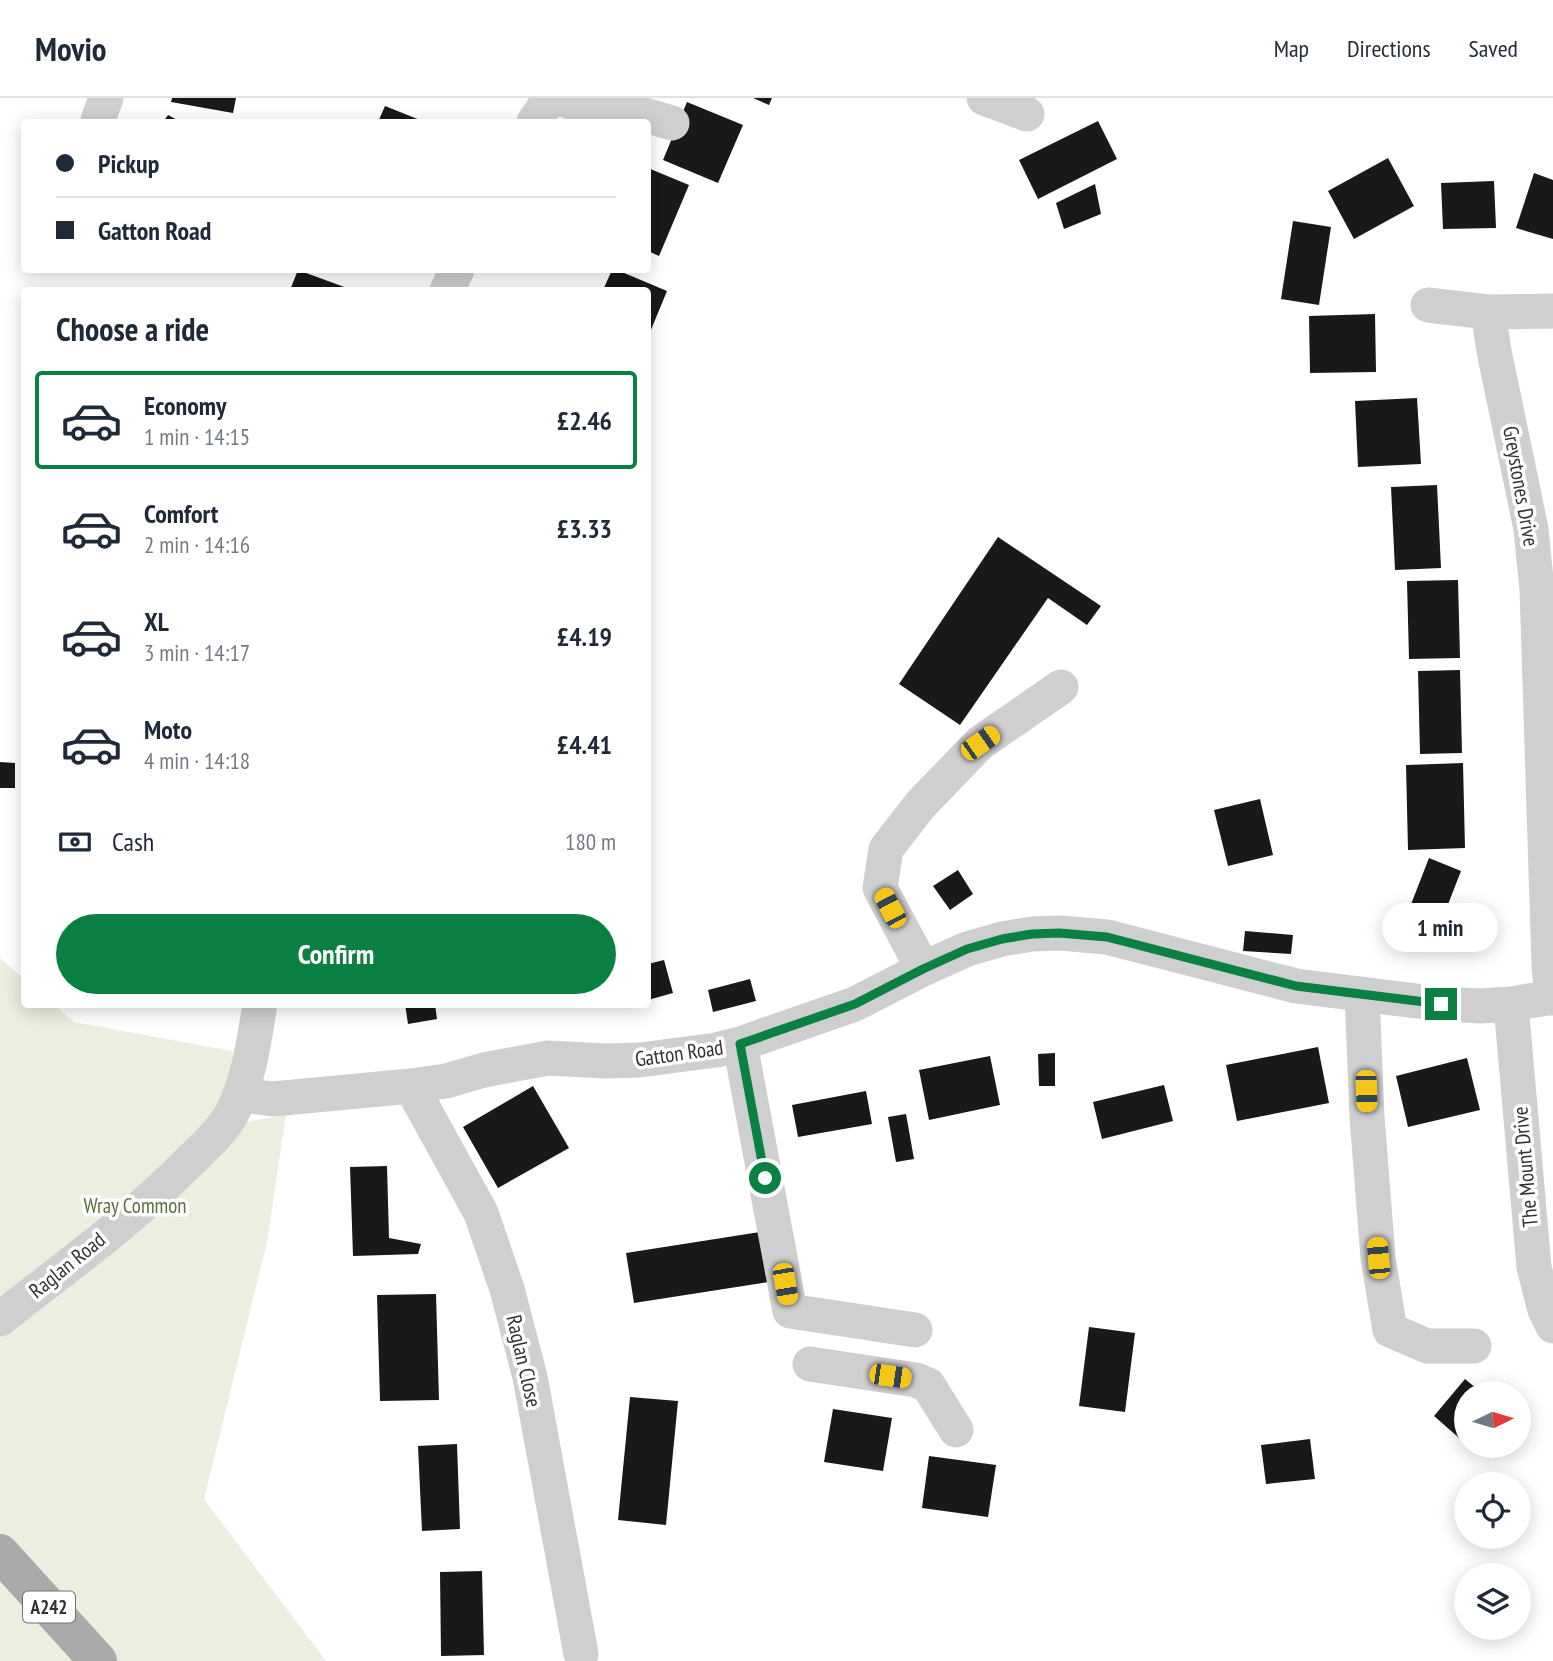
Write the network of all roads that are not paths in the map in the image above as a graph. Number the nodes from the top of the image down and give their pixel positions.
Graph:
1 (550, 98) edge
2 (561, 98) edge
3 (984, 98) edge
4 (1027, 114) dead end
5 (536, 119) edge
6 (672, 123) dead end
7 (1428, 305) dead end
8 (1553, 311) edge
9 (1488, 312) junction
10 (1061, 687) dead end
11 (923, 969) junction
12 (1362, 994) junction
13 (1552, 997) edge
14 (1511, 1004) junction
15 (259, 1008) edge
16 (740, 1044) junction
17 (411, 1086) junction
18 (242, 1091) junction
19 (790, 1311) junction
20 (0, 1319) edge
21 (1553, 1326) edge
22 (915, 1330) dead end
23 (1474, 1346) dead end
24 (956, 1430) dead end
25 (0, 1553) edge
26 (581, 1654) dead end
27 (98, 1661) edge

1 - 5 street
2 - 6 street
3 - 4 street
7 - 9 street
8 - 9 street
9 - 13 street, Greystones Drive
10 - 11 street
11 - 12 street, Gatton Road
11 - 16 street, Gatton Road
12 - 14 street, Gatton Road
12 - 23 street
13 - 14 street, Gatton Road
14 - 21 street, The Mount Drive
15 - 18 street, Raglan Road
16 - 17 street, Gatton Road
16 - 19 street
17 - 18 street, Gatton Road
17 - 26 street, Raglan Close
18 - 20 street, Raglan Road
19 - 22 street
19 - 24 street
25 - 27 main road, A242

